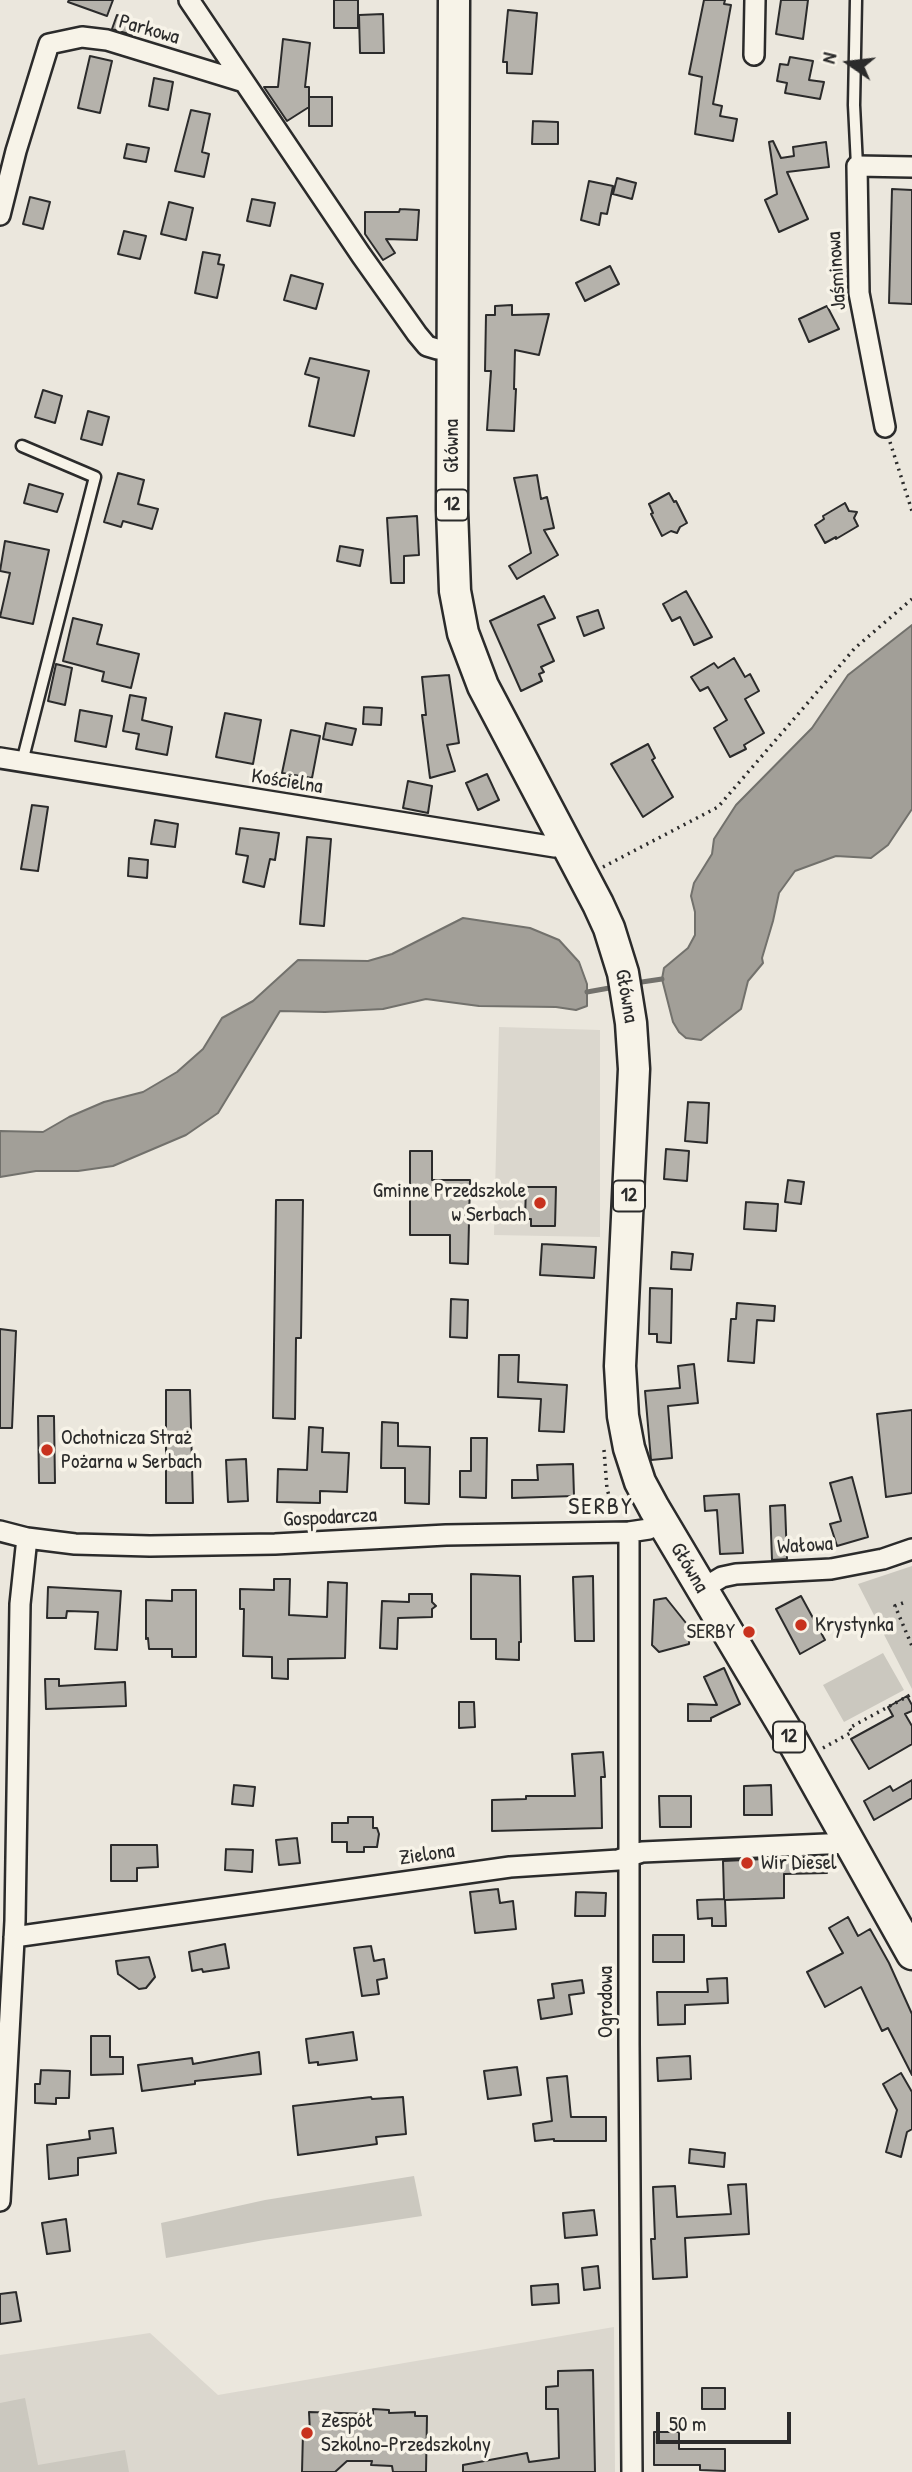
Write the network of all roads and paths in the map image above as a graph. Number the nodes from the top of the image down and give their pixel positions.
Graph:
1 (189, 0) edge
2 (454, 0) edge
3 (755, 0) edge
4 (856, 0) edge
5 (754, 55) dead end
6 (244, 82) junction
7 (857, 166) junction
8 (912, 167) edge
9 (0, 215) edge
10 (453, 349) junction
11 (885, 427) joint
12 (22, 446) dead end
13 (912, 512) edge
14 (912, 599) edge
15 (0, 758) edge
16 (22, 762) junction
17 (566, 840) junction
18 (600, 869) dead end
19 (662, 1522) junction
20 (0, 1531) edge
21 (629, 1532) junction
22 (27, 1538) junction
23 (912, 1549) edge
24 (702, 1589) junction
25 (903, 1603) dead end
26 (912, 1646) edge
27 (912, 1694) edge
28 (818, 1750) dead end
29 (849, 1843) junction
30 (630, 1856) junction
31 (10, 1924) edge
32 (912, 1954) edge
33 (5, 2012) edge
34 (0, 2201) edge
35 (632, 2472) edge

1 - 6 street, Parkowa
2 - 10 main road, Główna / 12
3 - 5 street
4 - 7 lane
6 - 9 street, Parkowa
6 - 10 street, Parkowa
7 - 8 street
7 - 11 street, Jaśminowa
10 - 17 main road, Główna / 12
11 - 13 path
12 - 16 lane
14 - 18 path
15 - 16 street, Kościelna
16 - 17 street, Kościelna
17 - 19 main road, Główna / 12
19 - 21 street, Gospodarcza
19 - 24 main road, Główna / 12
20 - 22 street, Gospodarcza
21 - 22 street, Gospodarcza
21 - 30 street, Ogrodowa
22 - 31 street
23 - 24 street, Wałowa
24 - 29 main road, Główna / 12
25 - 26 path
27 - 28 path
29 - 30 street, Zielona
29 - 32 main road, Główna / 12
30 - 31 street, Zielona
30 - 35 street, Ogrodowa
31 - 33 street
33 - 34 street

